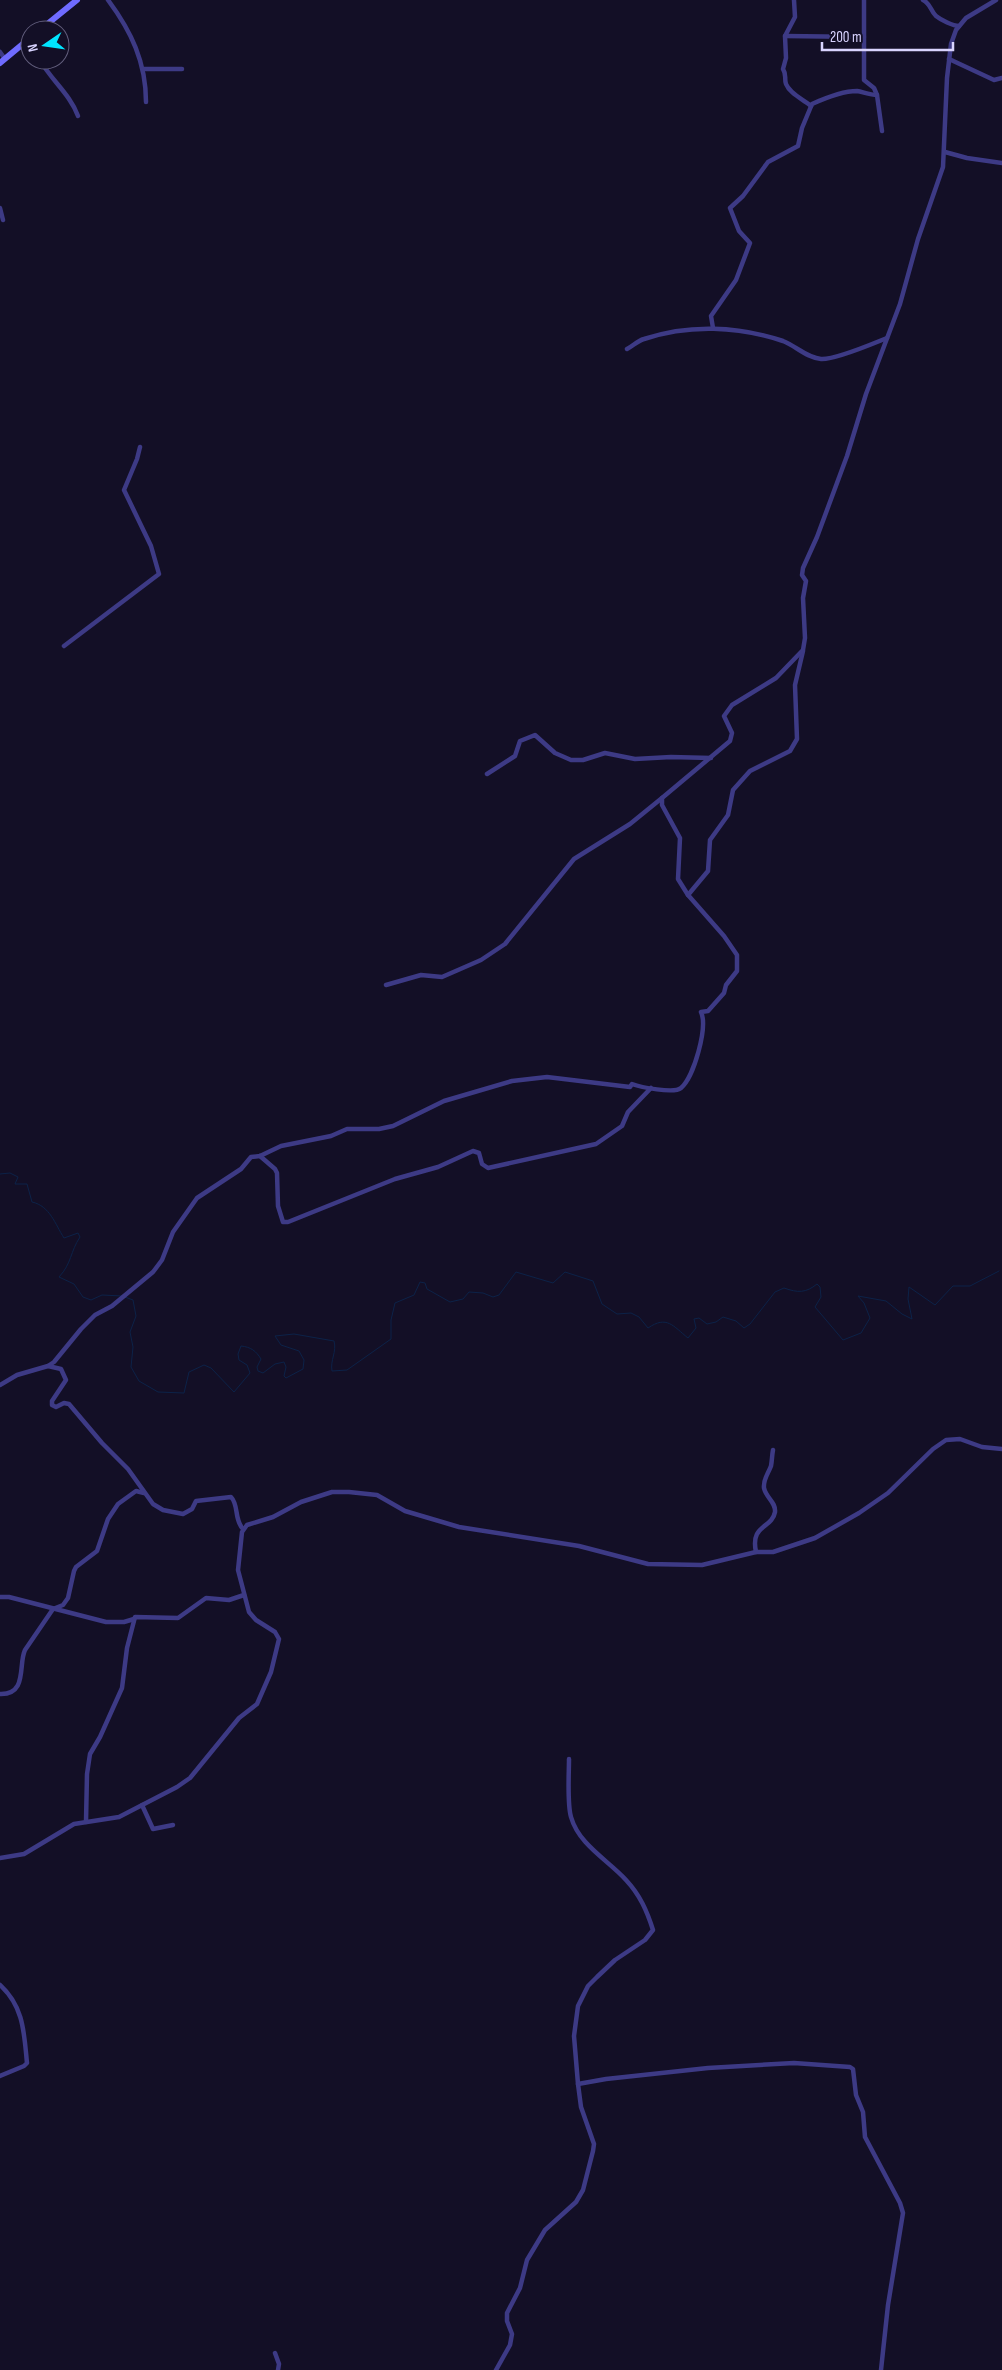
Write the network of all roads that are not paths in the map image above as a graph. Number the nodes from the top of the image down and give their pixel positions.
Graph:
1 (77, 0) edge
2 (108, 0) edge
3 (794, 0) edge
4 (864, 0) edge
5 (923, 0) edge
6 (996, 0) edge
7 (52, 20) edge
8 (959, 26) junction
9 (785, 36) junction
10 (864, 37) junction
11 (20, 49) edge
12 (0, 52) edge
13 (949, 59) junction
14 (3, 61) edge
15 (182, 68) dead end
16 (143, 69) junction
17 (46, 70) edge
18 (1002, 78) edge
19 (865, 82) junction
20 (861, 93) junction
21 (877, 96) junction
22 (146, 102) dead end
23 (811, 106) junction
24 (78, 116) dead end
25 (882, 131) dead end
26 (945, 152) junction
27 (1002, 163) edge
28 (0, 208) edge
29 (3, 220) dead end
30 (713, 328) junction
31 (887, 338) junction
32 (627, 349) dead end
33 (140, 447) dead end
34 (64, 646) dead end
35 (803, 650) junction
36 (711, 758) junction
37 (487, 774) dead end
38 (662, 798) junction
39 (688, 895) junction
40 (386, 985) dead end
41 (651, 1088) junction
42 (260, 1156) junction
43 (48, 1366) junction
44 (0, 1385) edge
45 (1002, 1449) edge
46 (773, 1450) dead end
47 (138, 1482) junction
48 (136, 1491) junction
49 (146, 1493) junction
50 (243, 1529) junction
51 (756, 1552) junction
52 (244, 1595) junction
53 (0, 1597) edge
54 (53, 1609) junction
55 (134, 1619) junction
56 (0, 1694) edge
57 (569, 1759) dead end
58 (142, 1806) junction
59 (86, 1822) junction
60 (173, 1825) dead end
61 (0, 1858) edge
62 (0, 1985) edge
63 (0, 2076) edge
64 (578, 2084) junction
65 (275, 2353) dead end
66 (278, 2370) edge
67 (496, 2370) edge
68 (881, 2370) edge

1 - 7 street
2 - 16 street
3 - 9 street
4 - 10 street
5 - 8 street
6 - 8 street
8 - 13 street
9 - 10 street
9 - 23 street
10 - 19 street
11 - 14 street
12 - 14 street
13 - 18 street
13 - 26 street
15 - 16 street
16 - 22 street
17 - 24 street
19 - 20 street
19 - 21 street
20 - 21 street
20 - 23 street
21 - 25 street
23 - 30 street
26 - 27 street
26 - 31 street
28 - 29 street
30 - 31 street
30 - 32 street
31 - 35 street
33 - 34 street
35 - 36 street
35 - 39 street
36 - 37 street
36 - 38 street
38 - 39 street
38 - 40 street
39 - 41 street
41 - 42 street
41 - 42 street
42 - 43 street
43 - 44 street
43 - 47 street
45 - 51 street
46 - 51 street
47 - 48 street
47 - 49 street
48 - 49 street
48 - 54 street
49 - 50 street
50 - 51 street
50 - 52 street
52 - 55 street
52 - 58 street
53 - 54 street
54 - 55 street
54 - 56 street
55 - 59 street
57 - 64 street
58 - 59 street
58 - 60 street
59 - 61 street
62 - 63 street
64 - 67 street
64 - 68 street
65 - 66 street

